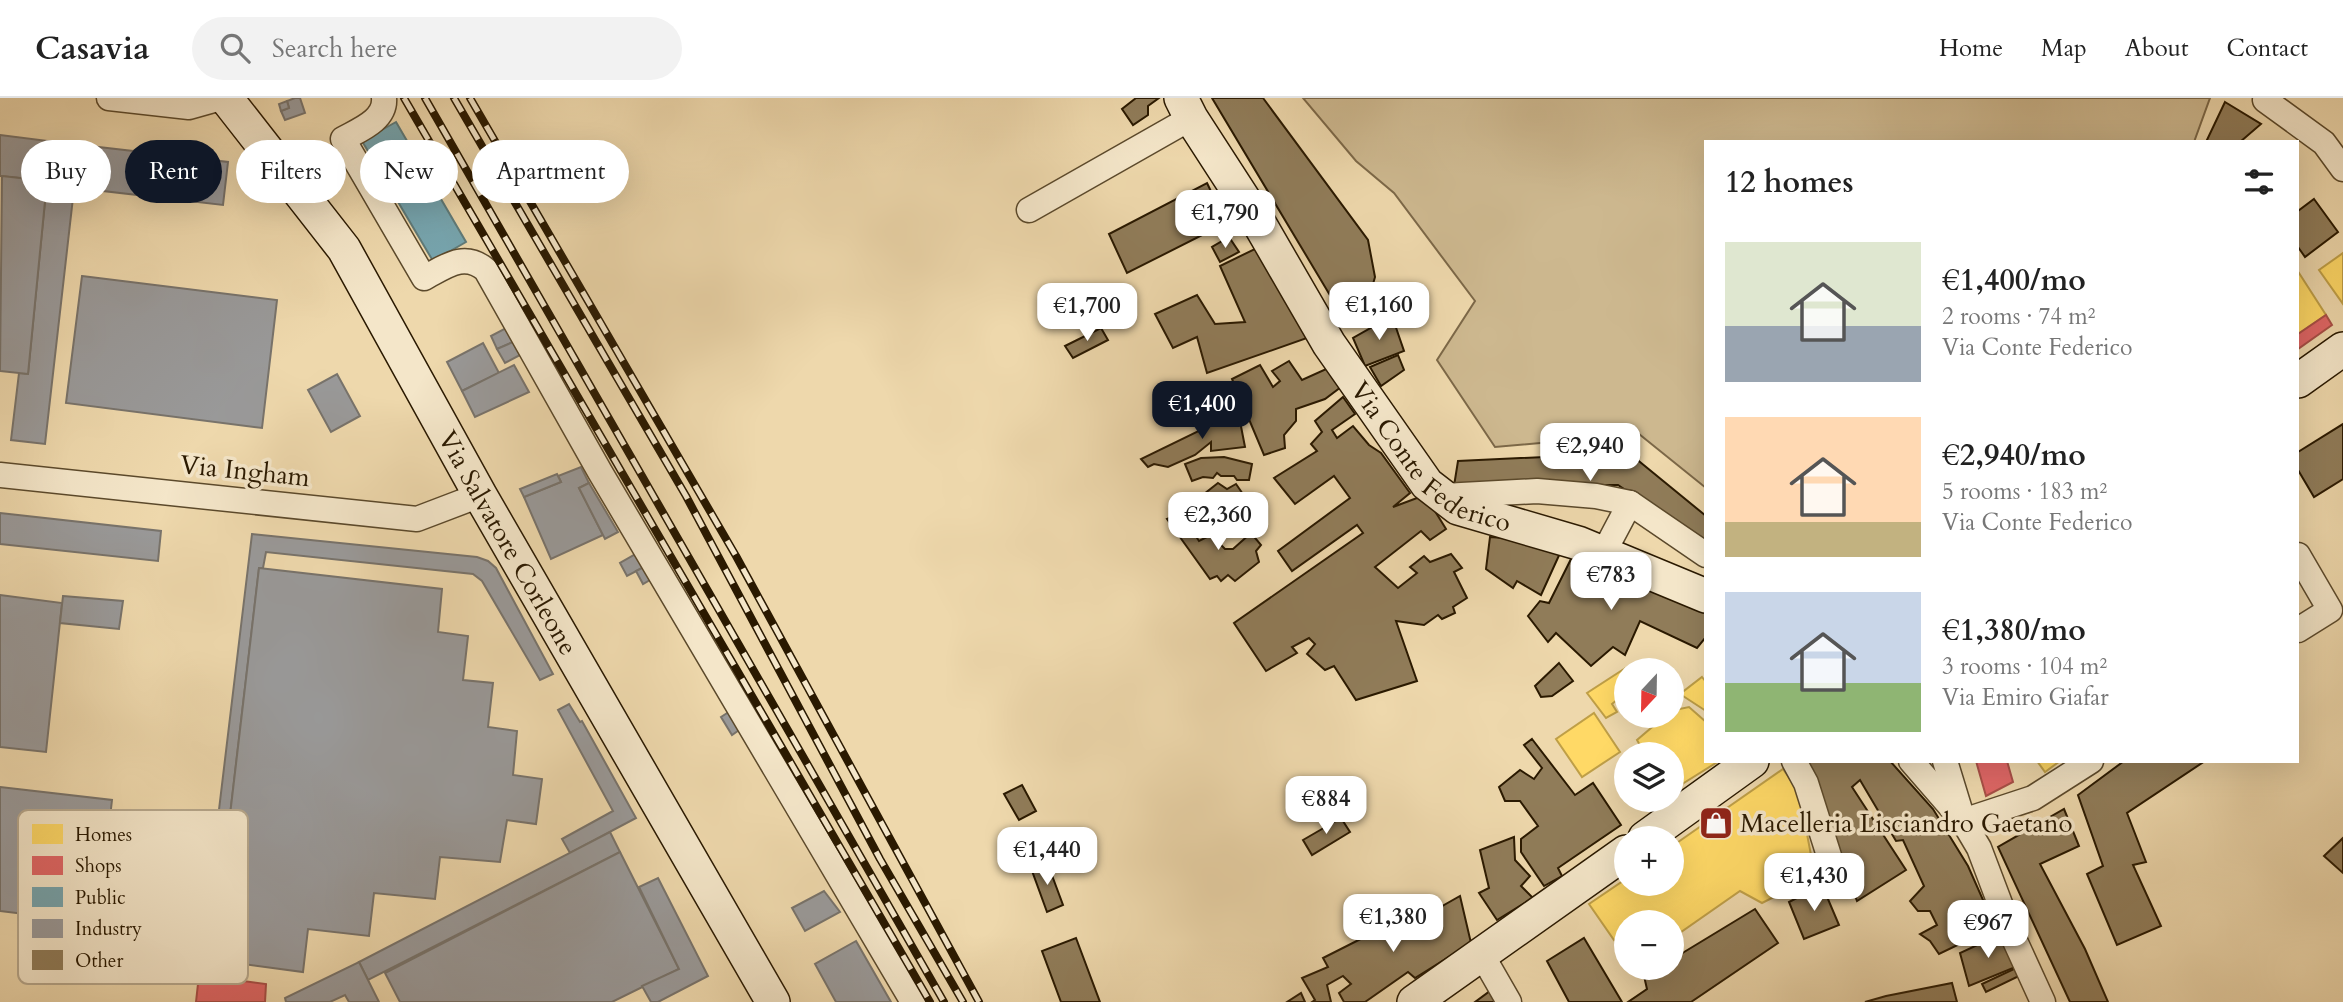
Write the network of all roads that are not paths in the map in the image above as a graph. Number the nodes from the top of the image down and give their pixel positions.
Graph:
1 (109, 98) edge
2 (220, 98) edge
3 (226, 98) edge
4 (384, 98) edge
5 (2265, 100) dead end
6 (1186, 108) edge
7 (2343, 169) edge
8 (1029, 210) dead end
9 (2343, 349) edge
10 (2299, 380) edge
11 (0, 475) edge
12 (480, 495) junction
13 (1443, 496) junction
14 (1630, 503) junction
15 (1603, 554) junction
16 (1704, 554) edge
17 (2299, 557) edge
18 (1704, 595) edge
19 (2299, 629) edge
20 (1749, 763) edge
21 (1795, 763) edge
22 (1912, 763) edge
23 (1946, 763) edge
24 (2088, 763) edge
25 (1963, 821) junction
26 (1662, 826) edge
27 (1614, 861) edge
28 (1830, 862) dead end
29 (1482, 955) junction
30 (773, 1002) edge
31 (913, 1002) edge
32 (1413, 1002) edge
33 (1509, 1002) edge
34 (2043, 1002) edge

1 - 2 street
3 - 12 street, Via Salvatore Corleone
4 - 31 street
5 - 7 street
6 - 8 street
6 - 13 street, Via Conte Federico
9 - 10 street
11 - 12 street, Via Ingham
12 - 30 street, Via Salvatore Corleone
13 - 14 street
13 - 15 street, Via Conte Federico
14 - 15 street
14 - 16 street
15 - 18 street, Via Conte Federico
17 - 19 street
20 - 26 street
21 - 28 street
22 - 25 street
23 - 25 street
24 - 25 street
25 - 34 street
27 - 29 street
29 - 32 street
29 - 33 street

